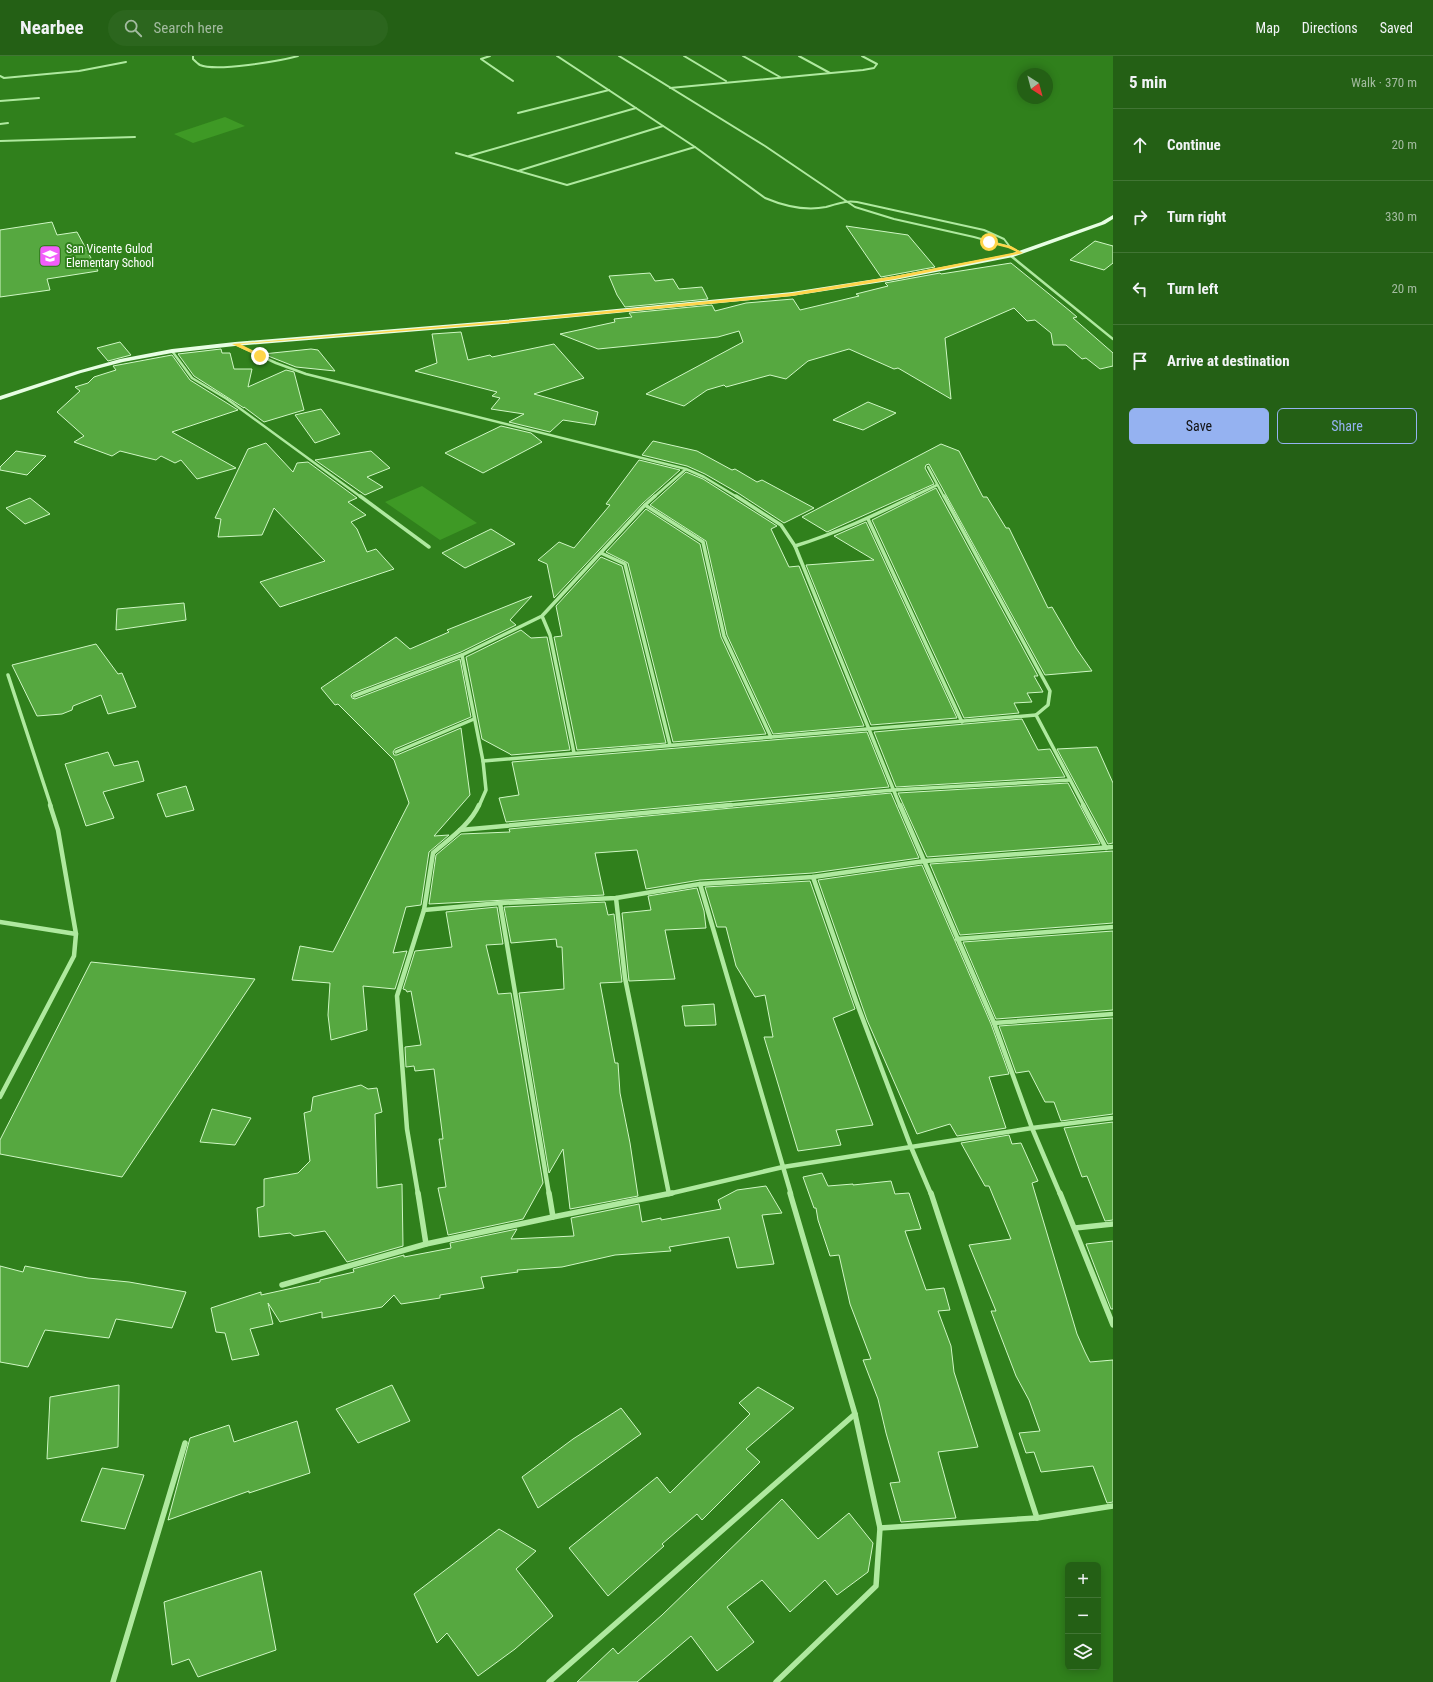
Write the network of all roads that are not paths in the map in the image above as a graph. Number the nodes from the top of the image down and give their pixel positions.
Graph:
1 (193, 56) edge
2 (298, 56) edge
3 (490, 56) edge
4 (557, 56) edge
5 (619, 56) edge
6 (684, 56) edge
7 (743, 56) edge
8 (799, 56) edge
9 (862, 56) edge
10 (126, 62) dead end
11 (830, 73) junction
12 (0, 76) edge
13 (780, 77) junction
14 (513, 81) dead end
15 (727, 82) junction
16 (669, 88) junction
17 (608, 90) junction
18 (39, 98) dead end
19 (0, 101) edge
20 (636, 108) junction
21 (518, 113) dead end
22 (8, 123) dead end
23 (0, 124) edge
24 (663, 126) junction
25 (135, 137) dead end
26 (0, 141) edge
27 (695, 148) junction
28 (456, 153) dead end
29 (468, 156) junction
30 (518, 171) junction
31 (845, 201) junction
32 (1113, 216) edge
33 (1010, 247) junction
34 (1021, 253) junction
35 (1011, 256) junction
36 (1113, 339) edge
37 (235, 344) junction
38 (172, 351) junction
39 (0, 398) edge
40 (928, 467) dead end
41 (686, 468) junction
42 (937, 485) junction
43 (645, 505) junction
44 (868, 519) junction
45 (795, 546) junction
46 (429, 547) dead end
47 (601, 553) junction
48 (542, 616) junction
49 (462, 655) junction
50 (8, 675) dead end
51 (354, 696) dead end
52 (1036, 715) junction
53 (474, 718) junction
54 (962, 722) junction
55 (868, 728) junction
56 (771, 737) junction
57 (670, 745) junction
58 (396, 752) dead end
59 (574, 753) junction
60 (483, 761) junction
61 (1070, 780) junction
62 (893, 790) junction
63 (460, 830) junction
64 (1113, 847) edge
65 (1106, 848) junction
66 (925, 861) junction
67 (812, 877) junction
68 (700, 884) junction
69 (616, 898) junction
70 (500, 903) junction
71 (424, 910) junction
72 (0, 922) edge
73 (1113, 926) edge
74 (76, 934) junction
75 (957, 939) junction
76 (1113, 1014) edge
77 (994, 1023) junction
78 (0, 1097) edge
79 (1113, 1118) edge
80 (1032, 1128) junction
81 (911, 1147) junction
82 (783, 1167) junction
83 (669, 1194) junction
84 (553, 1218) junction
85 (1113, 1224) edge
86 (1076, 1228) junction
87 (426, 1244) junction
88 (282, 1285) dead end
89 (1113, 1325) edge
90 (855, 1414) junction
91 (184, 1443) dead end
92 (1113, 1506) edge
93 (1037, 1518) junction
94 (880, 1528) junction
95 (113, 1682) edge
96 (549, 1682) edge
97 (776, 1682) edge

1 - 2 street
3 - 14 street
4 - 17 street
5 - 16 street
6 - 15 street
7 - 13 street
8 - 11 street
9 - 11 street
10 - 12 street
11 - 13 street
13 - 15 street
15 - 16 street
16 - 31 street
17 - 20 street
17 - 21 street
18 - 19 street
20 - 24 street
20 - 29 street
22 - 23 street
24 - 27 street
24 - 30 street
25 - 26 street
27 - 30 street
27 - 31 street
28 - 29 street
29 - 30 street
31 - 33 street
31 - 33 street
32 - 34 main road
33 - 34 street
34 - 35 main road
35 - 36 street
35 - 37 main road
37 - 38 main road
37 - 41 street
38 - 39 main road
38 - 46 street
40 - 42 street
41 - 43 street
41 - 45 street
42 - 44 street
42 - 52 street
43 - 47 street
43 - 56 street
44 - 45 street
44 - 54 street
45 - 55 street
47 - 48 street
47 - 57 street
48 - 49 street
48 - 59 street
49 - 51 street
49 - 53 street
50 - 74 street
52 - 54 street
52 - 61 street
53 - 58 street
53 - 60 street
54 - 55 street
55 - 56 street
55 - 62 street
56 - 57 street
57 - 59 street
59 - 60 street
60 - 63 street
61 - 62 street
61 - 65 street
62 - 63 street
62 - 66 street
63 - 71 street
64 - 65 street
65 - 66 street
66 - 67 street
66 - 75 street
67 - 68 street
67 - 81 street
68 - 69 street
68 - 82 street
69 - 70 street
69 - 83 street
70 - 71 street
70 - 84 street
71 - 87 street
72 - 74 street
73 - 75 street
74 - 78 street
75 - 77 street
76 - 77 street
77 - 80 street
79 - 80 street
80 - 81 street
80 - 86 street
81 - 82 street
81 - 93 street
82 - 83 street
82 - 90 street
83 - 84 street
84 - 87 street
85 - 86 street
86 - 89 street
87 - 88 street
90 - 94 street
90 - 96 street
91 - 95 street
92 - 93 street
93 - 94 street
94 - 97 street

